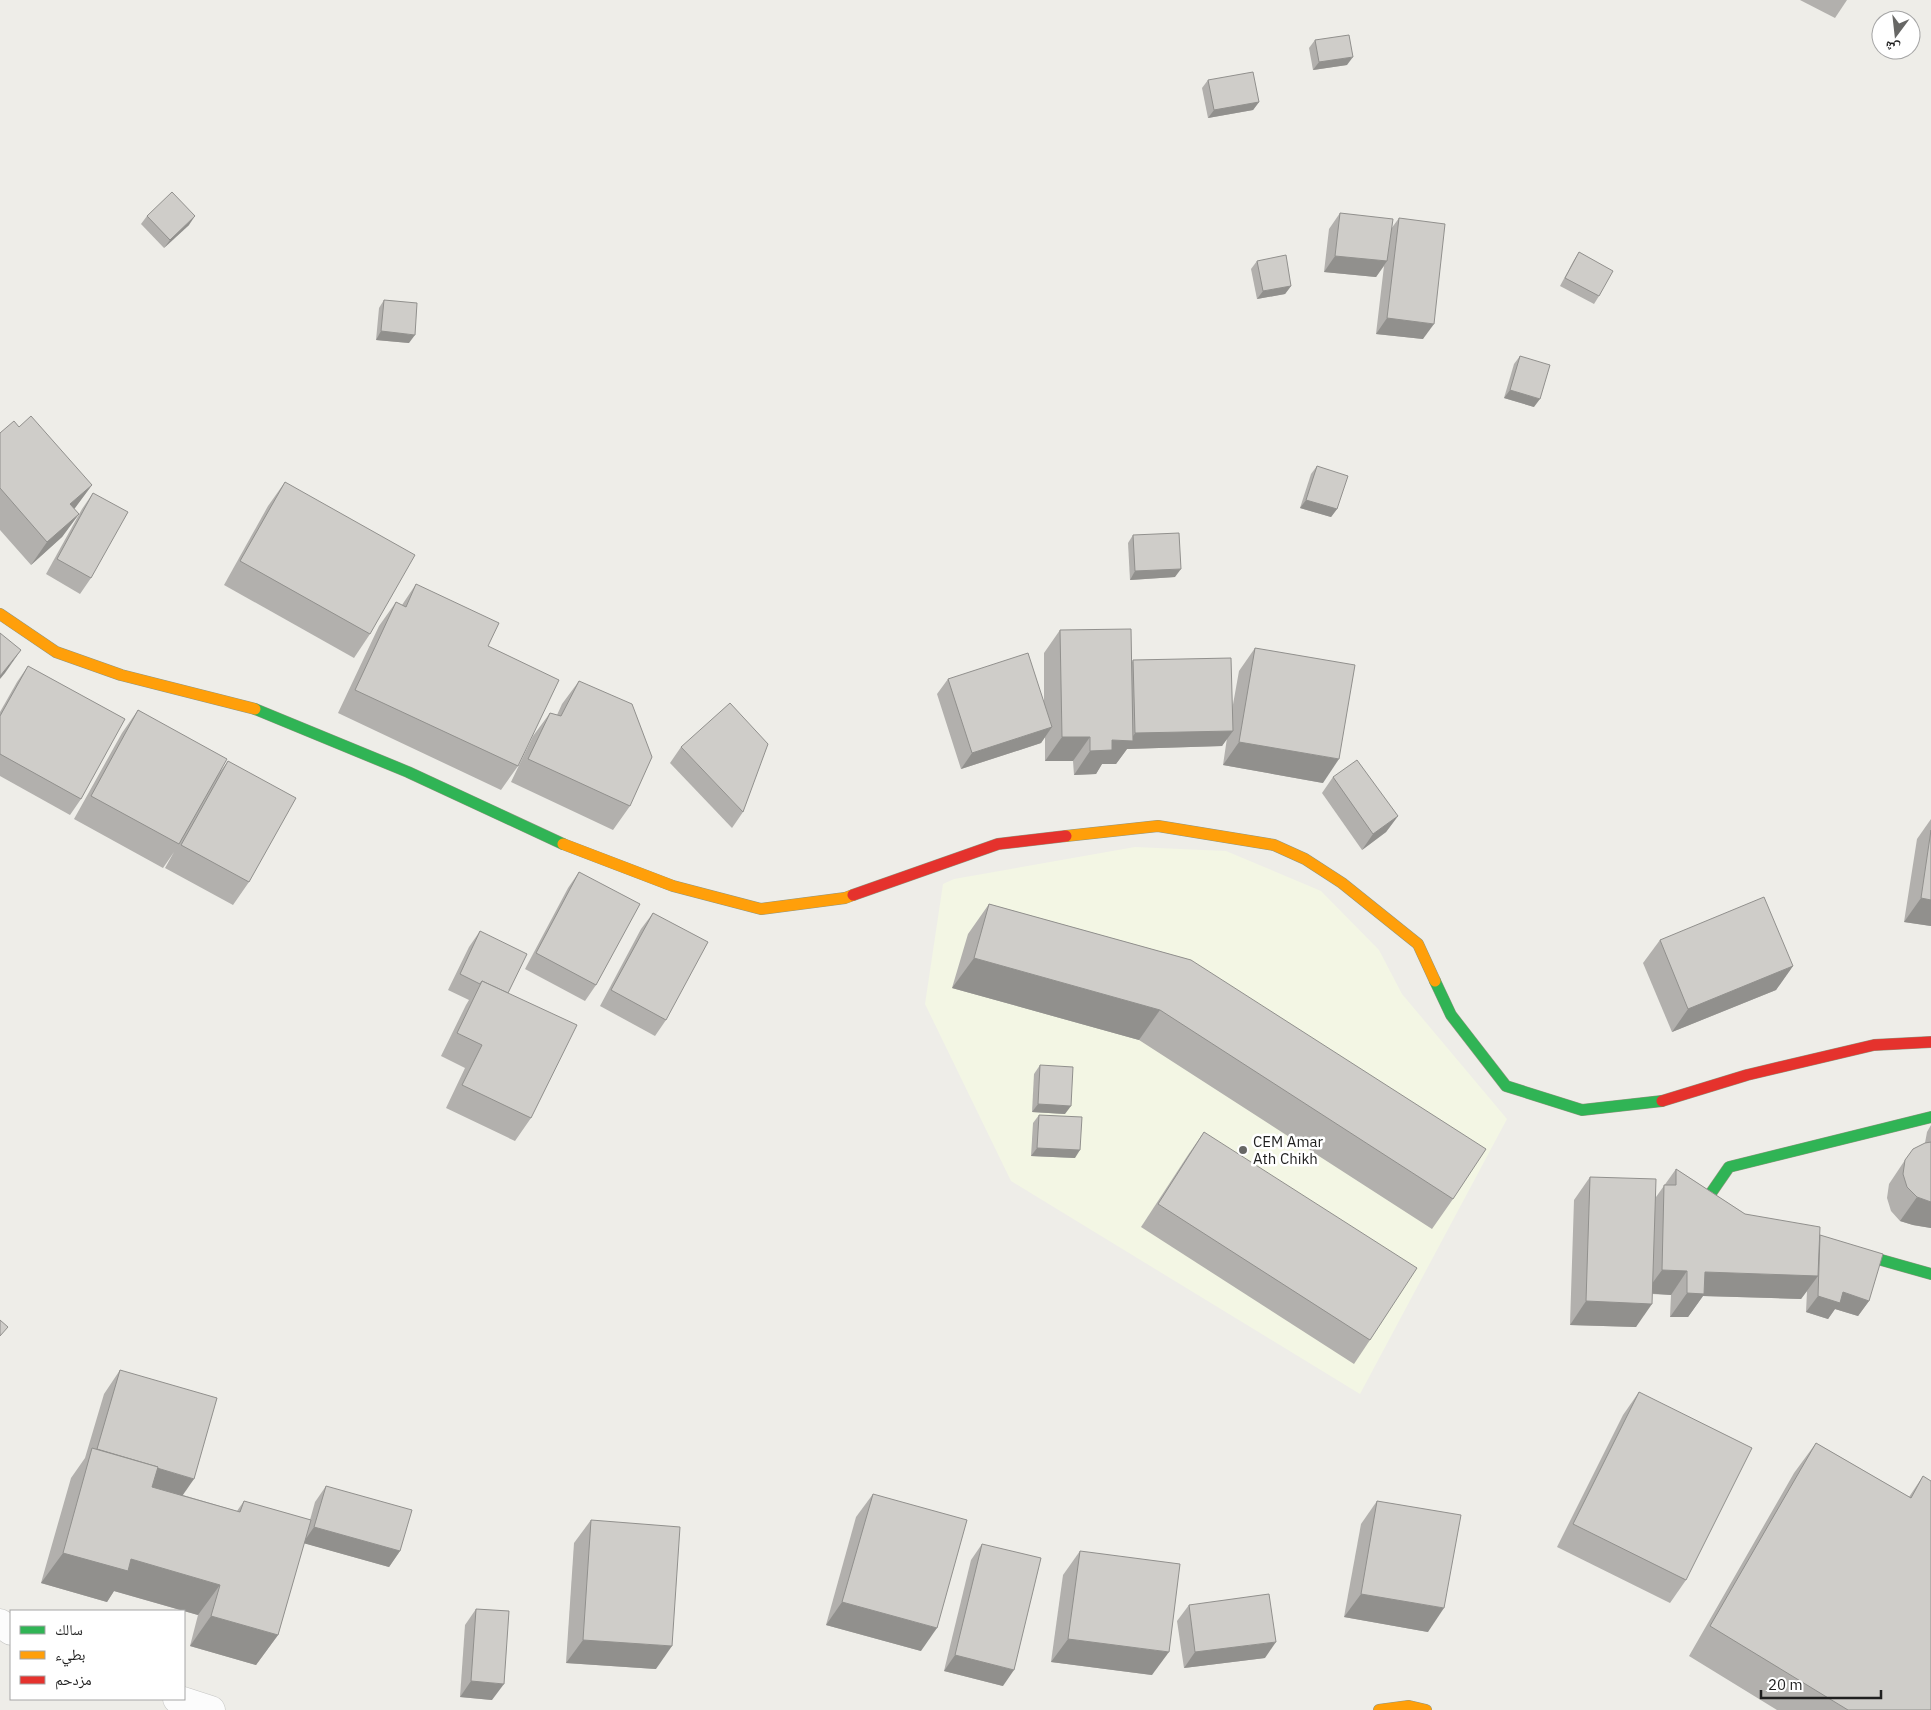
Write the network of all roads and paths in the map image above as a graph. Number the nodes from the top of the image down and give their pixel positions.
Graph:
1 (0, 614) edge
2 (1931, 1042) edge
3 (1931, 1116) edge
4 (1746, 1221) edge
5 (1839, 1247) edge
6 (1931, 1274) edge
7 (180, 1700) edge
8 (211, 1710) edge
9 (1379, 1710) edge
10 (1426, 1710) edge

1 - 2 main road
3 - 4 main road
5 - 6 main road
7 - 8 street
9 - 10 main road

